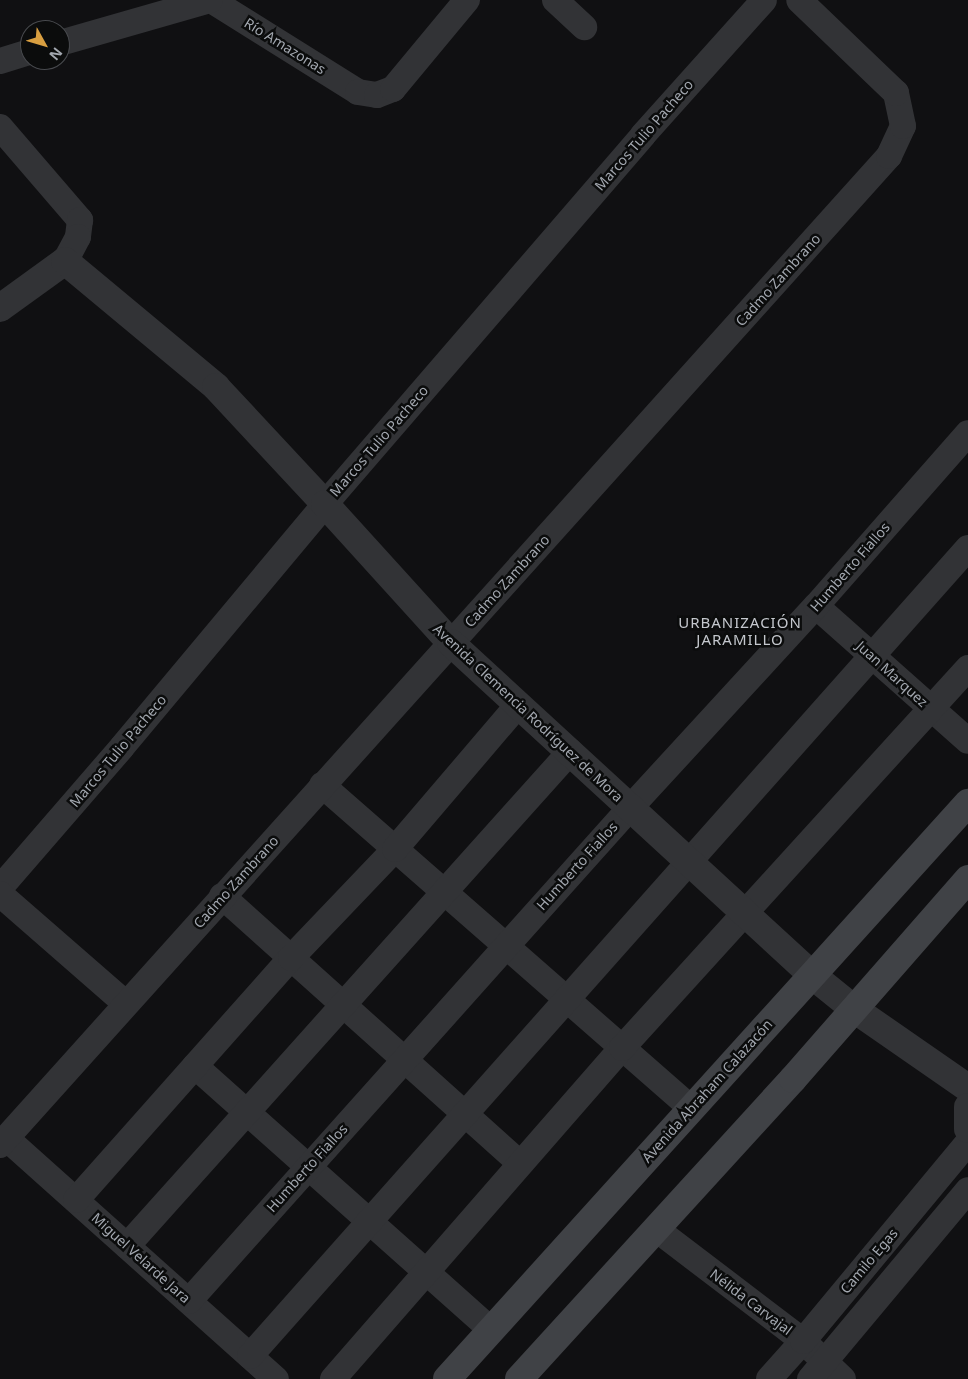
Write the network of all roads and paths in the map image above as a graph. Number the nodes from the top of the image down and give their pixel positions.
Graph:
1 (210, 0) edge
2 (467, 0) edge
3 (555, 0) edge
4 (764, 0) edge
5 (799, 0) edge
6 (584, 27) dead end
7 (70, 41) edge
8 (20, 55) edge
9 (0, 61) edge
10 (0, 127) edge
11 (65, 260) junction
12 (0, 308) edge
13 (968, 433) edge
14 (325, 504) junction
15 (968, 548) edge
16 (816, 606) junction
17 (451, 643) junction
18 (871, 655) junction
19 (968, 668) edge
20 (518, 705) junction
21 (932, 709) junction
22 (968, 741) edge
23 (570, 752) junction
24 (322, 785) junction
25 (968, 803) edge
26 (630, 808) junction
27 (395, 849) junction
28 (690, 863) junction
29 (968, 879) edge
30 (0, 888) edge
31 (444, 892) junction
32 (0, 894) edge
33 (222, 896) junction
34 (744, 912) junction
35 (506, 946) junction
36 (291, 958) junction
37 (812, 975) junction
38 (568, 1000) junction
39 (125, 1003) junction
40 (343, 1005) junction
41 (854, 1009) junction
42 (622, 1048) junction
43 (404, 1060) junction
44 (195, 1066) junction
45 (968, 1088) edge
46 (968, 1107) edge
47 (692, 1108) junction
48 (247, 1112) junction
49 (465, 1114) junction
50 (968, 1129) edge
51 (3, 1141) edge
52 (968, 1142) edge
53 (520, 1163) junction
54 (308, 1167) junction
55 (968, 1190) edge
56 (76, 1200) junction
57 (370, 1222) junction
58 (656, 1229) junction
59 (127, 1246) junction
60 (426, 1273) junction
61 (189, 1301) junction
62 (491, 1330) junction
63 (803, 1342) junction
64 (250, 1356) junction
65 (817, 1370) edge
66 (276, 1379) edge
67 (333, 1379) edge
68 (446, 1379) edge
69 (519, 1379) edge
70 (769, 1379) edge
71 (843, 1379) edge

1 - 2 street, Río Amazonas
1 - 7 street, Río Amazonas
3 - 6 street
4 - 14 street, Marcos Tulio Pacheco
5 - 17 street, Cadmo Zambrano
8 - 9 street
10 - 11 street
11 - 12 street
11 - 14 street, Avenida Clemencia Rodríguez de Mora
13 - 16 street, Humberto Fiallos
14 - 17 street, Avenida Clemencia Rodríguez de Mora
14 - 30 street, Marcos Tulio Pacheco
15 - 18 street
16 - 18 street, Juan Marquez
16 - 26 street, Humberto Fiallos
17 - 20 street, Avenida Clemencia Rodríguez de Mora
17 - 24 street, Cadmo Zambrano
18 - 21 street, Juan Marquez
18 - 28 street
19 - 21 street
20 - 23 street, Avenida Clemencia Rodríguez de Mora
20 - 27 street
21 - 22 street, Juan Marquez
21 - 34 street
23 - 26 street, Avenida Clemencia Rodríguez de Mora
23 - 31 street
24 - 27 street
24 - 33 street, Cadmo Zambrano
25 - 37 main road, Avenida Abraham Calazacón
26 - 28 street, Avenida Clemencia Rodríguez de Mora
26 - 35 street, Humberto Fiallos
27 - 31 street
27 - 36 street
28 - 34 street, Avenida Clemencia Rodríguez de Mora
28 - 38 street
29 - 41 main road
31 - 35 street
31 - 40 street
32 - 39 street
33 - 36 street
33 - 39 street, Cadmo Zambrano
34 - 37 street, Avenida Clemencia Rodríguez de Mora
34 - 42 street
35 - 38 street
35 - 43 street, Humberto Fiallos
36 - 40 street
36 - 44 street
37 - 41 street, Avenida Clemencia Rodríguez de Mora
37 - 47 main road, Avenida Abraham Calazacón
38 - 42 street
38 - 49 street
39 - 51 street, Cadmo Zambrano
40 - 43 street
40 - 48 street
41 - 45 street, Avenida Clemencia Rodríguez de Mora
41 - 58 main road
42 - 47 street
42 - 53 street
43 - 49 street
43 - 54 street, Humberto Fiallos
44 - 48 street
44 - 56 street
46 - 50 street
47 - 62 main road, Avenida Abraham Calazacón
48 - 54 street
48 - 59 street
49 - 53 street
49 - 57 street
51 - 56 street, Miguel Velarde Jara
52 - 63 street, Camilo Egas
53 - 60 street
54 - 57 street
54 - 61 street, Humberto Fiallos
55 - 65 street
56 - 59 street, Miguel Velarde Jara
57 - 60 street
57 - 64 street
58 - 63 street, Nélida Carvajal
58 - 69 main road
59 - 61 street, Miguel Velarde Jara
60 - 62 street
60 - 67 street
61 - 64 street, Miguel Velarde Jara
62 - 68 main road, Avenida Abraham Calazacón
63 - 65 street, Nélida Carvajal
63 - 70 street, Camilo Egas
64 - 66 street, Miguel Velarde Jara
65 - 71 street, Nélida Carvajal

